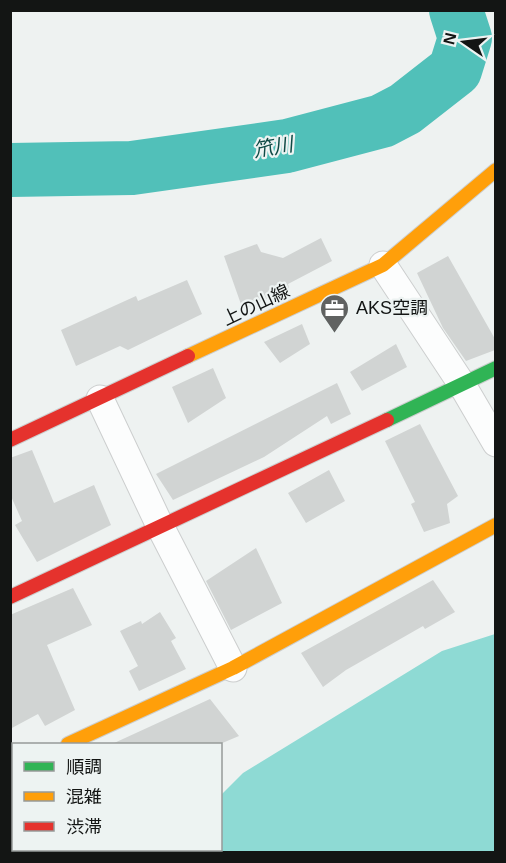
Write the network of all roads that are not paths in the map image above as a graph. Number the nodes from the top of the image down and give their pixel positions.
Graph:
1 (495, 170) edge
2 (383, 265) junction
3 (495, 368) edge
4 (461, 383) junction
5 (100, 399) junction
6 (10, 440) edge
7 (495, 443) edge
8 (495, 525) edge
9 (161, 528) junction
10 (10, 597) edge
11 (233, 668) junction
12 (70, 743) edge

1 - 2 street, 上の山線
2 - 4 street
2 - 5 street, 上の山線
3 - 4 street
4 - 7 street
4 - 9 street
5 - 6 street, 上の山線
5 - 9 street
8 - 11 street
9 - 10 street
9 - 11 street
11 - 12 street

